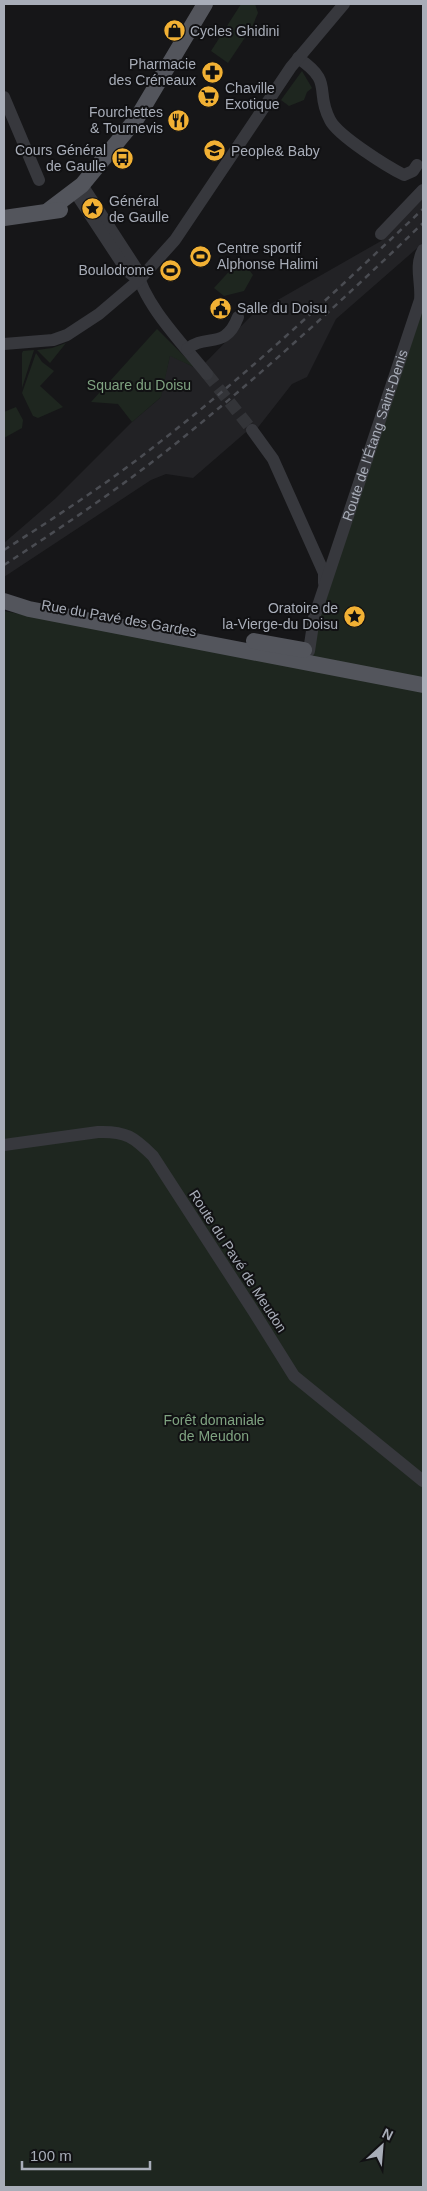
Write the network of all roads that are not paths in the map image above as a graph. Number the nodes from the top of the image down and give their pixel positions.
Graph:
1 (205, 4) edge
2 (217, 4) edge
3 (344, 4) edge
4 (298, 58) junction
5 (4, 97) edge
6 (150, 99) junction
7 (417, 165) dead end
8 (38, 180) dead end
9 (423, 190) edge
10 (81, 193) junction
11 (4, 218) edge
12 (381, 234) dead end
13 (423, 250) edge
14 (138, 280) junction
15 (238, 317) dead end
16 (4, 344) edge
17 (187, 349) junction
18 (206, 374) tunnel mouth
19 (252, 430) tunnel mouth
20 (324, 586) junction
21 (4, 596) edge
22 (4, 601) edge
23 (300, 655) junction
24 (423, 676) edge
25 (423, 685) edge
26 (4, 1145) edge
27 (423, 1481) edge

1 - 6 main road
2 - 6 main road
3 - 4 street
4 - 7 street
4 - 14 street
5 - 8 street
6 - 10 main road
9 - 12 street
10 - 11 main road
10 - 14 street
13 - 20 street, Route de l'Étang Saint-Denis
14 - 16 street
14 - 17 street
15 - 17 street
17 - 18 street
19 - 20 street
20 - 23 street, Route de l'Étang Saint-Denis
21 - 23 main road, Rue du Pavé des Gardes
22 - 23 main road, Rue du Pavé des Gardes
23 - 24 main road
23 - 25 main road
26 - 27 street, Route du Pavé de Meudon

